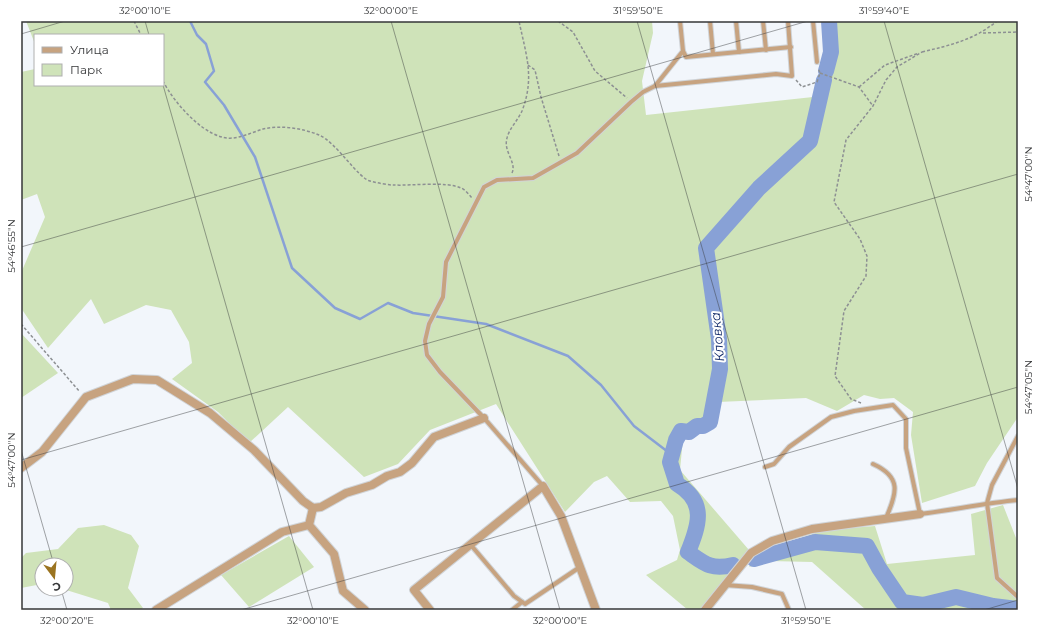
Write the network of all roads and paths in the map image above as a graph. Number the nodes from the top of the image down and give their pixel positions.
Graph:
1 (134, 21) edge
2 (519, 21) edge
3 (558, 21) edge
4 (680, 21) edge
5 (710, 21) edge
6 (736, 21) edge
7 (763, 21) edge
8 (788, 21) edge
9 (814, 21) edge
10 (997, 21) edge
11 (983, 32) junction
12 (1018, 32) edge
13 (140, 34) edge
14 (791, 48) junction
15 (766, 50) junction
16 (683, 51) junction
17 (739, 52) junction
18 (922, 52) junction
19 (713, 54) junction
20 (817, 62) joint
21 (528, 65) junction
22 (820, 73) junction
23 (792, 76) junction
24 (164, 84) edge
25 (655, 86) junction
26 (859, 86) junction
27 (631, 102) junction
28 (873, 106) junction
29 (561, 162) junction
30 (509, 179) junction
31 (476, 202) junction
32 (21, 324) edge
33 (86, 397) junction
34 (872, 408) junction
35 (484, 418) junction
36 (1018, 436) edge
37 (873, 464) dead end
38 (765, 467) dead end
39 (21, 468) edge
40 (542, 486) junction
41 (1018, 500) edge
42 (987, 503) junction
43 (313, 508) junction
44 (920, 514) junction
45 (886, 519) junction
46 (309, 525) junction
47 (470, 544) junction
48 (580, 567) junction
49 (725, 585) junction
50 (1018, 597) edge
51 (522, 602) junction
52 (156, 610) edge
53 (365, 610) edge
54 (430, 610) edge
55 (512, 610) edge
56 (596, 610) edge
57 (705, 610) edge
58 (789, 610) edge

1 - 13 path
2 - 21 path
3 - 27 path
4 - 16 lane
5 - 19 lane
6 - 17 lane
7 - 15 lane
8 - 14 lane
9 - 20 lane
10 - 11 path
11 - 12 path
11 - 18 path
14 - 15 lane
14 - 23 lane
15 - 17 lane
16 - 19 lane
16 - 25 lane
17 - 19 lane
18 - 26 path
18 - 28 path
20 - 22 path
21 - 29 path
21 - 30 path
22 - 23 path
22 - 26 path
23 - 25 lane
24 - 31 path
25 - 27 lane
26 - 28 path
27 - 29 lane
28 - 34 path
29 - 30 lane
30 - 31 lane
31 - 35 lane
32 - 33 path
33 - 39 street
33 - 43 street
34 - 38 lane
34 - 44 lane
35 - 40 lane
35 - 43 street
36 - 42 lane
37 - 45 lane
40 - 47 street
40 - 48 street
41 - 42 lane
42 - 44 lane
42 - 50 lane
43 - 46 street
44 - 45 street
45 - 49 street
46 - 52 street
46 - 53 street
47 - 51 lane
47 - 54 street
48 - 51 lane
48 - 56 street
49 - 57 street
49 - 58 lane
51 - 55 lane

